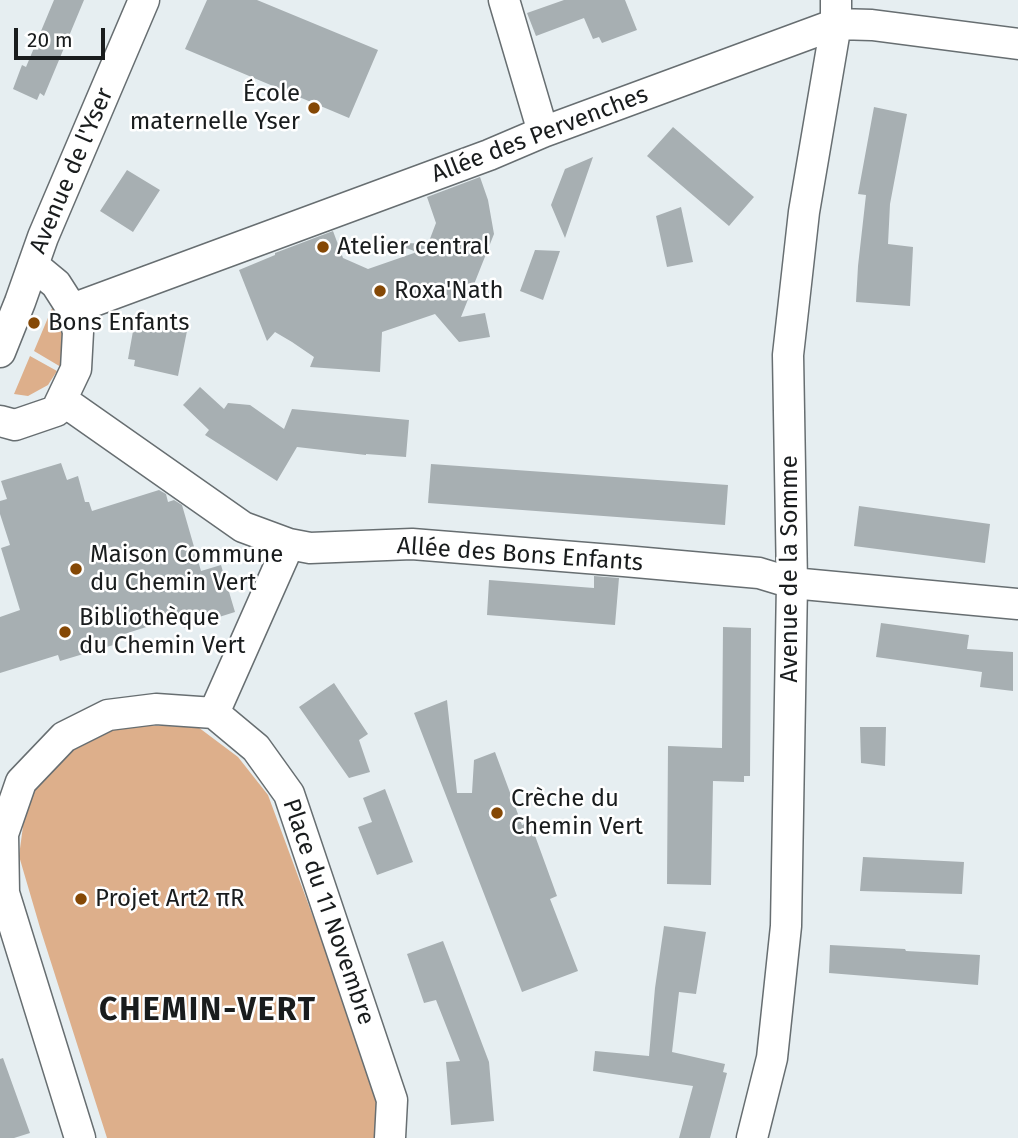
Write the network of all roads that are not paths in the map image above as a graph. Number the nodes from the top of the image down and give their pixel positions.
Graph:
1 (144, 0) edge
2 (505, 0) edge
3 (836, 12) edge
4 (1018, 44) edge
5 (543, 132) junction
6 (33, 265) junction
7 (72, 309) junction
8 (0, 352) edge
9 (62, 400) junction
10 (0, 421) edge
11 (289, 544) junction
12 (792, 583) junction
13 (1018, 604) edge
14 (214, 713) junction
15 (11, 776) edge
16 (80, 1138) edge
17 (390, 1138) edge
18 (752, 1138) edge

1 - 6 street, Avenue de l'Yser
2 - 5 street
3 - 4 street, Allée des Pervenches
3 - 5 street, Allée des Pervenches
3 - 12 street, Avenue de la Somme
5 - 7 street, Allée des Pervenches
6 - 7 street, Avenue de l'Yser
6 - 8 street, Avenue de l'Yser
7 - 9 street, Avenue de l'Yser
9 - 10 street
9 - 11 street, Allée des Bons Enfants
11 - 12 street, Allée des Bons Enfants
11 - 14 street
12 - 13 street, Allée des Bons Enfants
12 - 18 street, Avenue de la Somme
14 - 15 street
14 - 17 street, Place du 11 Novembre
15 - 16 street

